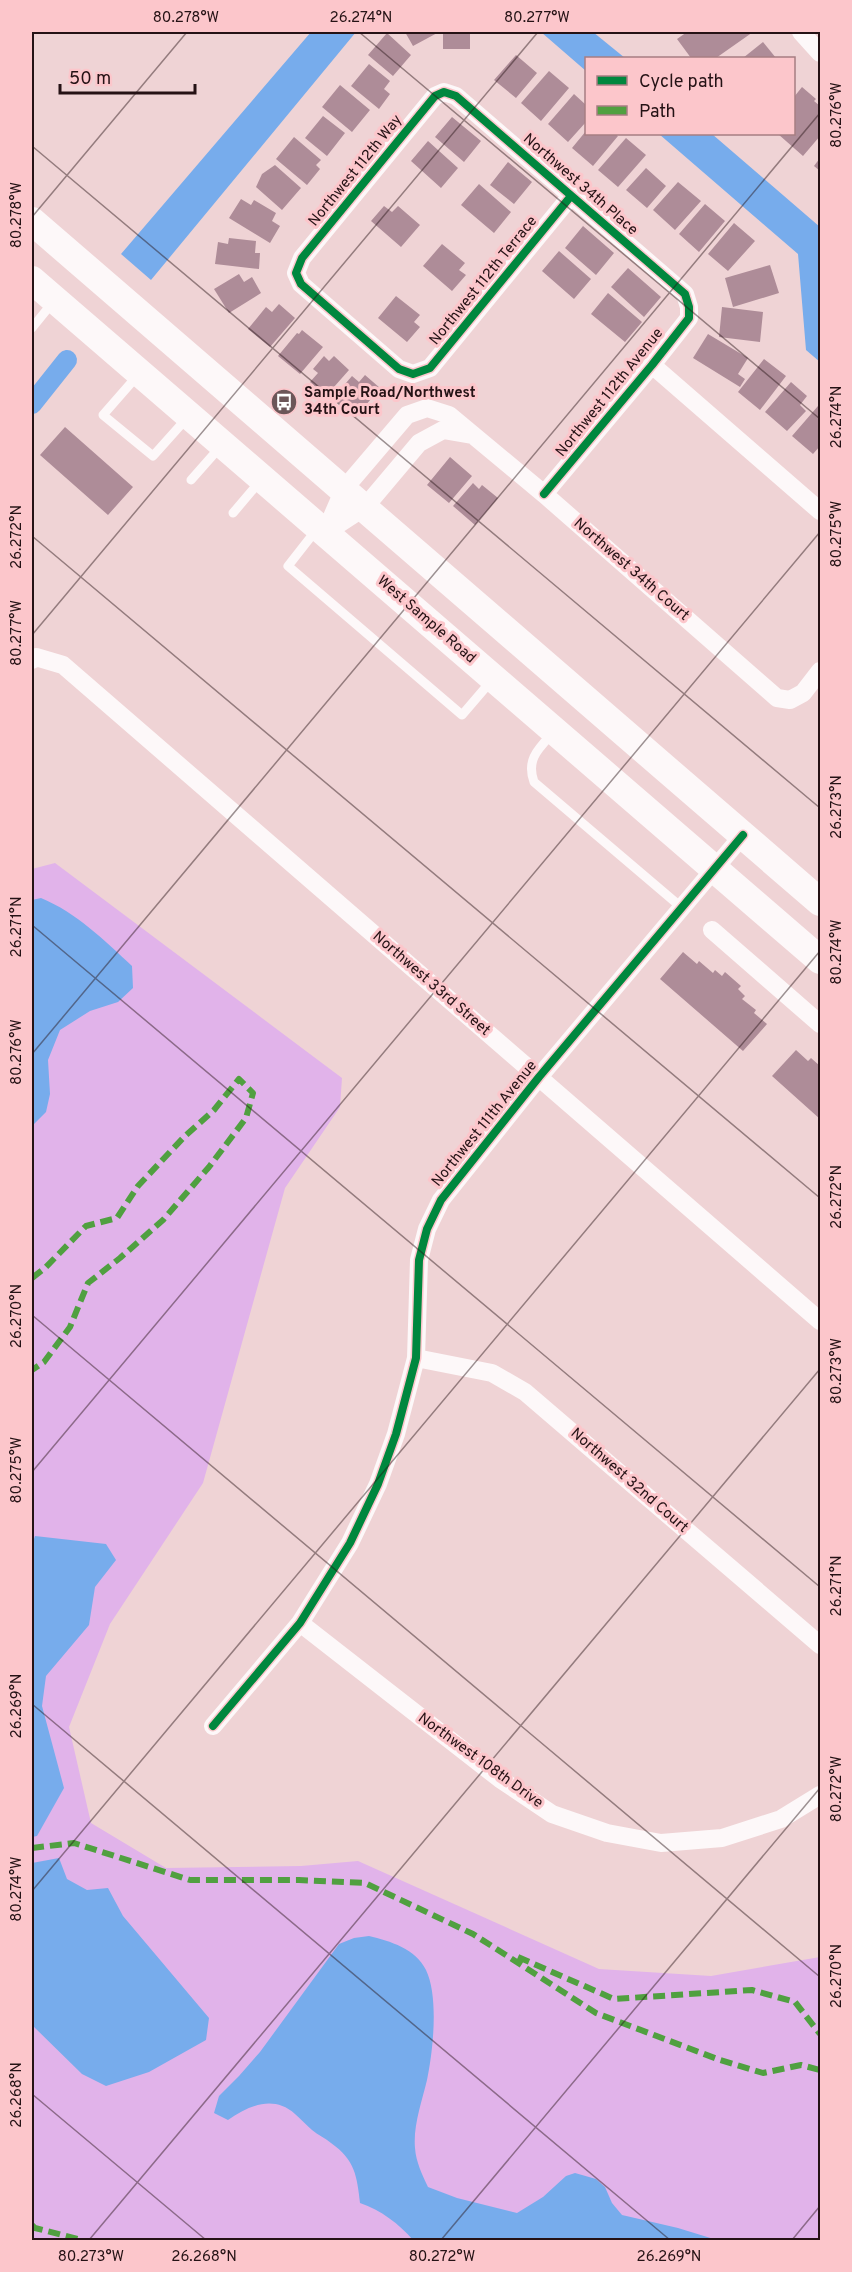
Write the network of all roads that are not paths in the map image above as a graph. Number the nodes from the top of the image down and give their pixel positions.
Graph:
1 (801, 32) edge
2 (820, 53) edge
3 (444, 92) joint
4 (571, 196) junction
5 (32, 222) edge
6 (32, 280) edge
7 (55, 300) junction
8 (689, 307) joint
9 (32, 328) edge
10 (652, 366) junction
11 (140, 373) junction
12 (412, 374) joint
13 (189, 416) junction
14 (474, 435) junction
15 (222, 444) junction
16 (262, 478) junction
17 (191, 480) dead end
18 (544, 494) junction
19 (354, 498) junction
20 (820, 511) edge
21 (233, 513) dead end
22 (322, 530) junction
23 (34, 658) edge
24 (820, 671) edge
25 (494, 678) junction
26 (554, 731) junction
27 (743, 835) junction
28 (714, 868) junction
29 (820, 902) edge
30 (681, 907) junction
31 (712, 930) dead end
32 (820, 960) edge
33 (820, 1024) edge
34 (538, 1077) junction
35 (820, 1321) edge
36 (416, 1358) junction
37 (300, 1623) junction
38 (820, 1645) edge
39 (213, 1726) dead end
40 (820, 1795) edge

1 - 2 street
3 - 4 street, Northwest 34th Place
3 - 12 street, Northwest 112th Way
4 - 8 street, Northwest 34th Place
4 - 12 street, Northwest 112th Terrace
5 - 19 main road
6 - 7 main road, West Sample Road
7 - 9 lane
7 - 11 main road, West Sample Road
8 - 10 street, Northwest 112th Avenue
10 - 18 street, Northwest 112th Avenue
10 - 20 street
11 - 13 main road, West Sample Road
11 - 13 lane
13 - 15 main road, West Sample Road
14 - 18 street, Northwest 34th Court
14 - 19 street, Northwest 34th Court
14 - 19 street, Northwest 34th Court
15 - 16 main road, West Sample Road
15 - 17 lane
16 - 21 lane
16 - 22 main road, West Sample Road
18 - 24 street, Northwest 34th Court
19 - 22 street, Northwest 34th Court
19 - 22 street, Northwest 34th Court
19 - 27 main road
22 - 25 main road, West Sample Road
22 - 25 lane
23 - 34 street, Northwest 33rd Street
25 - 26 main road, West Sample Road
26 - 28 main road, West Sample Road
26 - 30 lane
27 - 28 street, Northwest 111th Avenue
27 - 29 main road
28 - 30 street, Northwest 111th Avenue
28 - 32 main road, West Sample Road
30 - 34 street, Northwest 111th Avenue
31 - 33 street
34 - 35 street, Northwest 33rd Street
34 - 36 street, Northwest 111th Avenue
36 - 37 street, Northwest 111th Avenue
36 - 38 street, Northwest 32nd Court
37 - 39 street, Northwest 111th Avenue
37 - 40 street, Northwest 108th Drive

